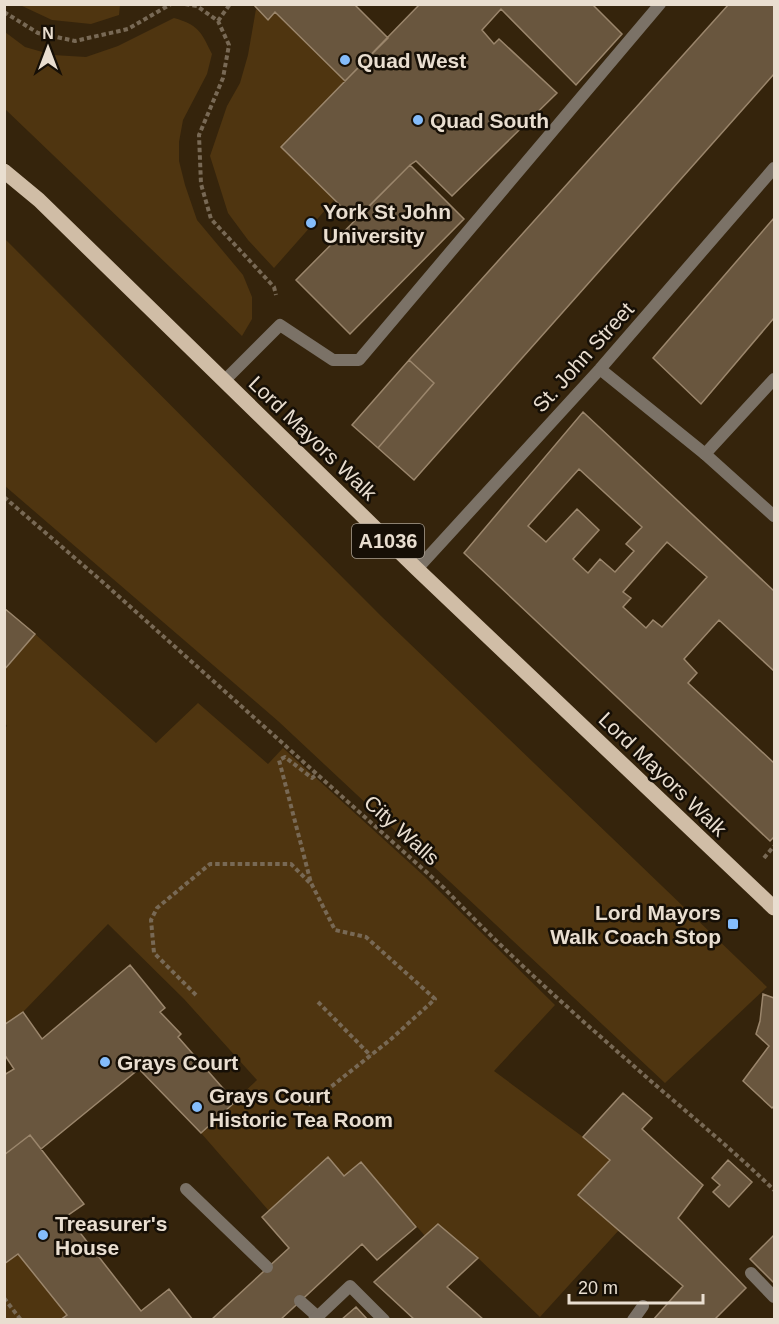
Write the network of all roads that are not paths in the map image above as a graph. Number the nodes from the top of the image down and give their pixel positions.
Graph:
1 (660, 4) edge
2 (774, 168) edge
3 (4, 171) edge
4 (600, 369) junction
5 (774, 379) edge
6 (224, 381) junction
7 (705, 454) junction
8 (774, 516) edge
9 (417, 569) junction
10 (774, 908) edge
11 (186, 1189) dead end
12 (267, 1267) dead end
13 (750, 1273) dead end
14 (774, 1297) edge
15 (300, 1300) dead end
16 (643, 1306) dead end
17 (316, 1318) edge
18 (384, 1320) edge
19 (633, 1320) edge

1 - 6 street
2 - 4 street, St. John Street
3 - 6 main road, Lord Mayors Walk / A1036
4 - 7 street
4 - 9 street, St. John Street
5 - 7 street
6 - 9 main road, Lord Mayors Walk / A1036
7 - 8 street
9 - 10 main road, Lord Mayors Walk / A1036
11 - 12 street
13 - 14 street
15 - 17 street
16 - 19 street
17 - 18 street

